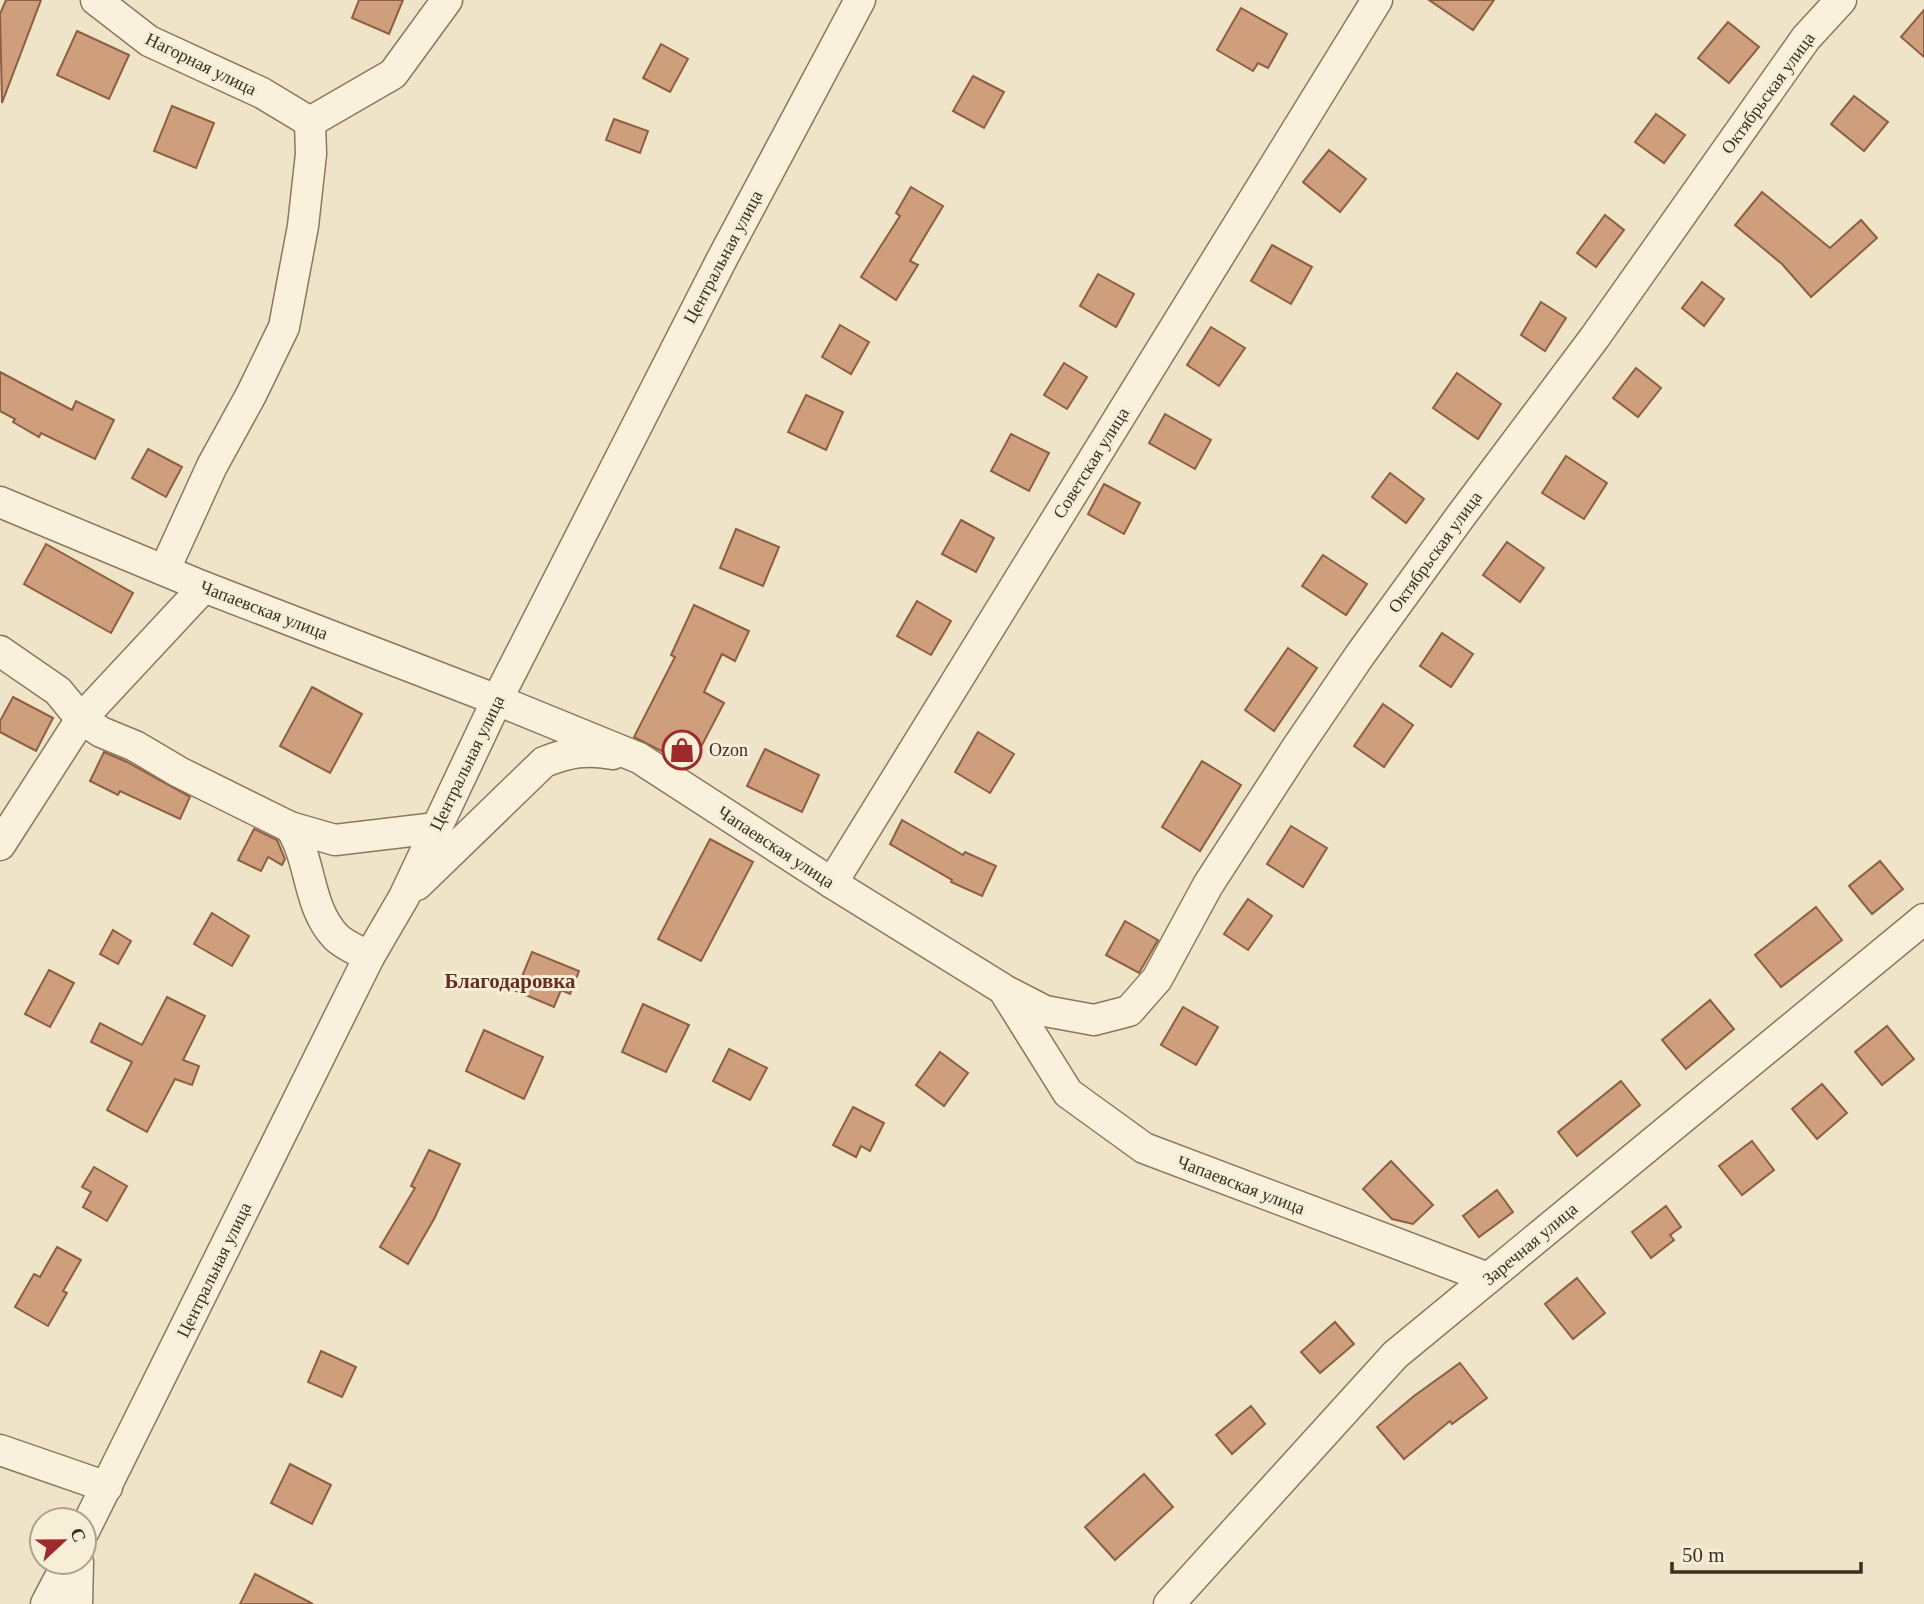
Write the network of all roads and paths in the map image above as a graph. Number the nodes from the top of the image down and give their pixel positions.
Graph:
1 (96, 0) edge
2 (447, 0) edge
3 (860, 0) edge
4 (1377, 0) edge
5 (1841, 0) edge
6 (310, 122) junction
7 (0, 502) edge
8 (165, 569) junction
9 (204, 587) junction
10 (0, 651) edge
11 (498, 699) junction
12 (81, 719) junction
13 (639, 758) junction
14 (290, 827) junction
15 (436, 828) junction
16 (0, 845) edge
17 (832, 883) junction
18 (404, 897) junction
19 (1924, 919) edge
20 (369, 957) junction
21 (1003, 989) junction
22 (1488, 1278) junction
23 (0, 1450) edge
24 (107, 1487) junction
25 (97, 1506) edge
26 (61, 1576) edge
27 (78, 1576) edge
28 (46, 1604) edge
29 (77, 1604) edge
30 (1169, 1604) edge

1 - 6 street, Нагорная улица
2 - 6 street
3 - 11 street, Центральная улица
4 - 17 street, Советская улица
5 - 21 street, Октябрьская улица
6 - 8 street
7 - 8 street, Чапаевская улица
8 - 9 street, Чапаевская улица
9 - 11 street, Чапаевская улица
9 - 12 street
10 - 12 street
11 - 13 street, Чапаевская улица
11 - 15 street, Центральная улица
12 - 14 street
12 - 16 street
13 - 17 street, Чапаевская улица
13 - 18 street
14 - 15 street
14 - 20 street
15 - 18 street, Центральная улица
17 - 21 street, Чапаевская улица
18 - 20 street, Центральная улица
19 - 22 street, Заречная улица
20 - 24 street, Центральная улица
21 - 22 street, Чапаевская улица
22 - 30 street, Заречная улица
23 - 24 street
24 - 25 street, Центральная улица
26 - 28 street
27 - 29 street

